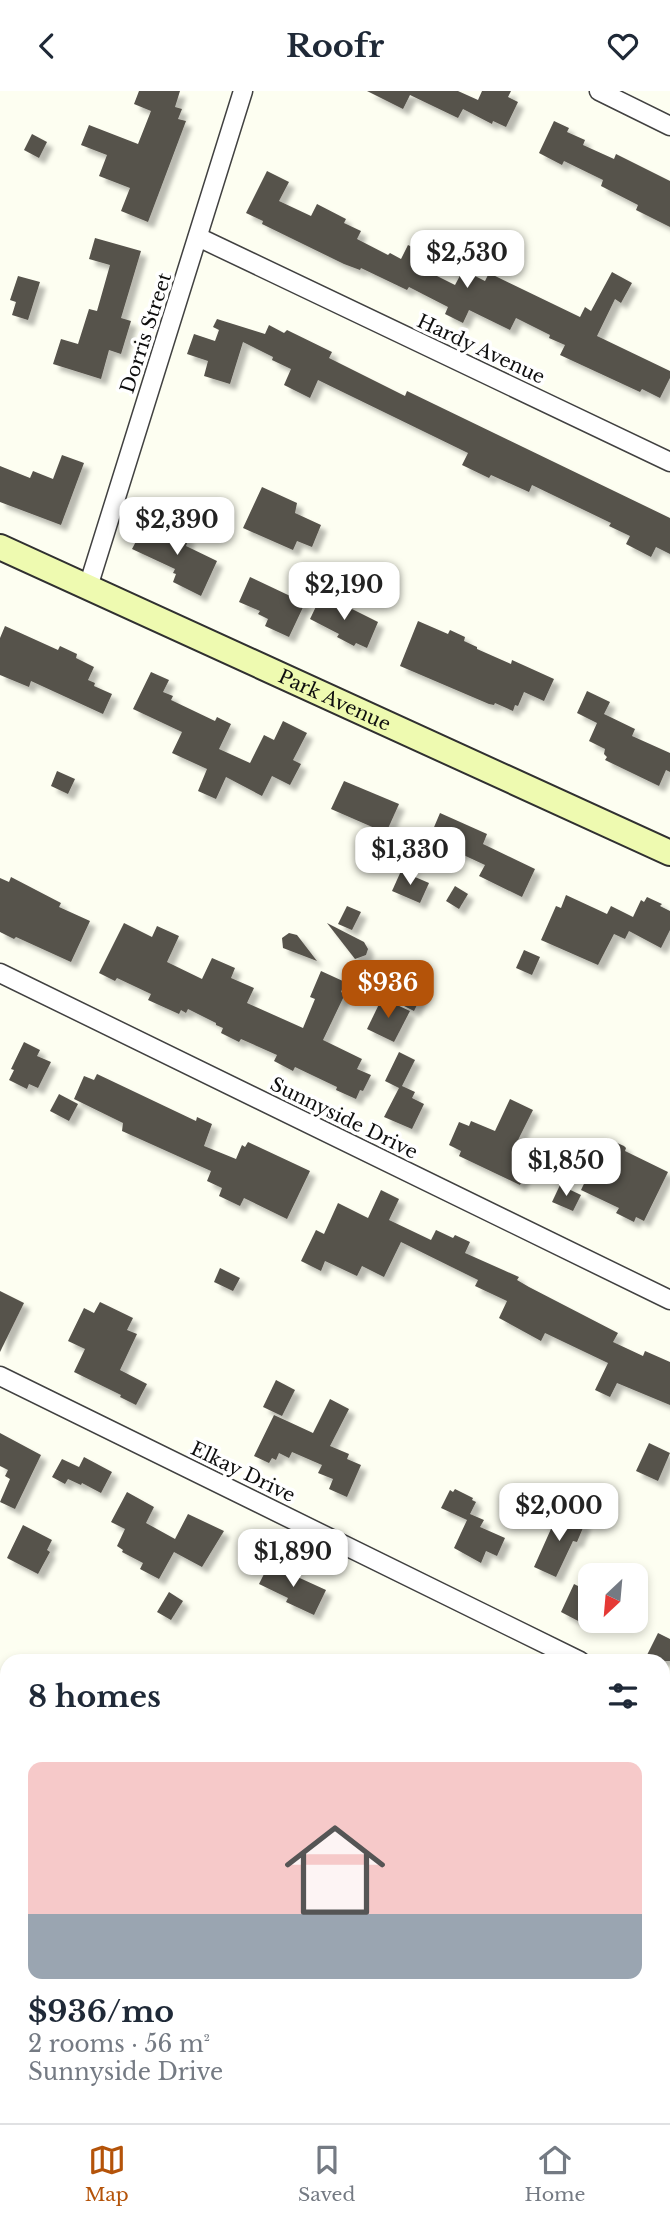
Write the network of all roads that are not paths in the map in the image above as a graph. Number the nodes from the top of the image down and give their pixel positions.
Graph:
1 (243, 91) edge
2 (599, 91) edge
3 (670, 125) edge
4 (198, 237) junction
5 (670, 462) edge
6 (0, 547) edge
7 (88, 587) junction
8 (670, 853) edge
9 (0, 973) edge
10 (670, 1300) edge
11 (0, 1376) edge
12 (566, 1654) edge

1 - 4 street, Dorris Street
2 - 3 street
4 - 5 street, Hardy Avenue
4 - 7 street, Dorris Street
6 - 7 street, Park Avenue
7 - 8 street, Park Avenue
9 - 10 street, Sunnyside Drive
11 - 12 street, Elkay Drive

